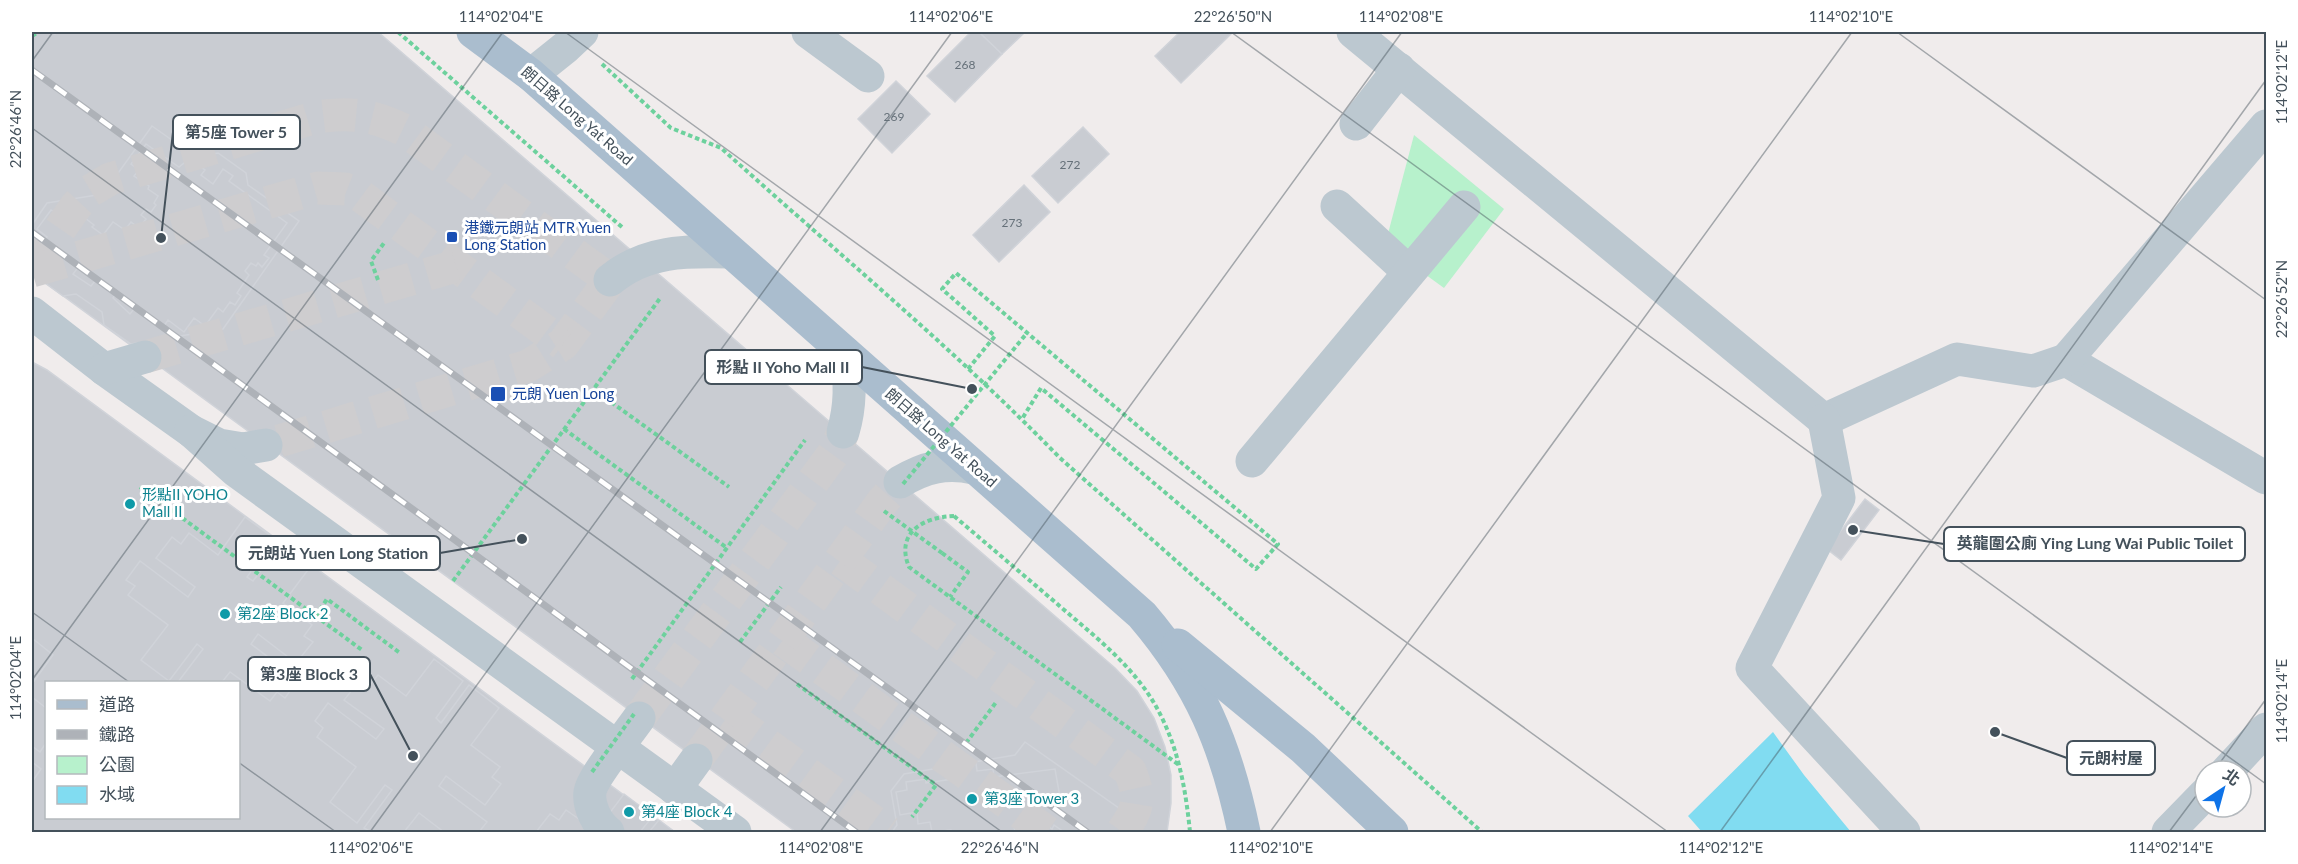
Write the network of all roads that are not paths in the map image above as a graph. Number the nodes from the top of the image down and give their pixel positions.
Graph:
1 (473, 32) edge
2 (808, 32) edge
3 (1353, 32) edge
4 (578, 35) edge
5 (1399, 69) junction
6 (531, 75) junction
7 (867, 76) dead end
8 (1356, 124) dead end
9 (2266, 126) edge
10 (1337, 206) dead end
11 (1464, 207) dead end
12 (730, 252) junction
13 (1409, 272) junction
14 (610, 280) dead end
15 (32, 313) edge
16 (844, 353) junction
17 (145, 357) tunnel mouth
18 (2067, 360) junction
19 (104, 369) junction
20 (1824, 420) junction
21 (191, 431) junction
22 (843, 432) tunnel mouth
23 (266, 444) tunnel mouth
24 (1252, 460) dead end
25 (974, 468) junction
26 (2266, 478) edge
27 (902, 483) tunnel mouth
28 (1142, 615) junction
29 (637, 716) tunnel mouth
30 (2266, 729) edge
31 (618, 748) junction
32 (2238, 759) edge
33 (696, 760) tunnel mouth
34 (675, 789) junction
35 (2193, 806) edge
36 (608, 832) edge
37 (735, 832) edge
38 (1244, 832) edge
39 (1392, 832) edge
40 (1904, 832) edge
41 (2168, 832) edge

1 - 6 main road, 朗日路 Long Yat Road
2 - 7 street
3 - 5 street
4 - 6 street
5 - 8 street
5 - 20 street
6 - 12 main road, 朗日路 Long Yat Road
9 - 18 street
10 - 13 street
11 - 13 street
12 - 14 street
12 - 16 main road, 朗日路 Long Yat Road
13 - 24 street
15 - 19 street
16 - 22 street
16 - 25 main road, 朗日路 Long Yat Road
17 - 19 street
18 - 20 street
18 - 26 street
19 - 21 street
20 - 40 street
21 - 23 street
21 - 31 street
25 - 27 street
25 - 28 main road, 朗日路 Long Yat Road
28 - 38 main road, 朗日路 Long Yat Road
28 - 39 main road
29 - 31 street
30 - 32 street
31 - 34 street
31 - 36 street
33 - 34 street
34 - 37 street
35 - 41 street

